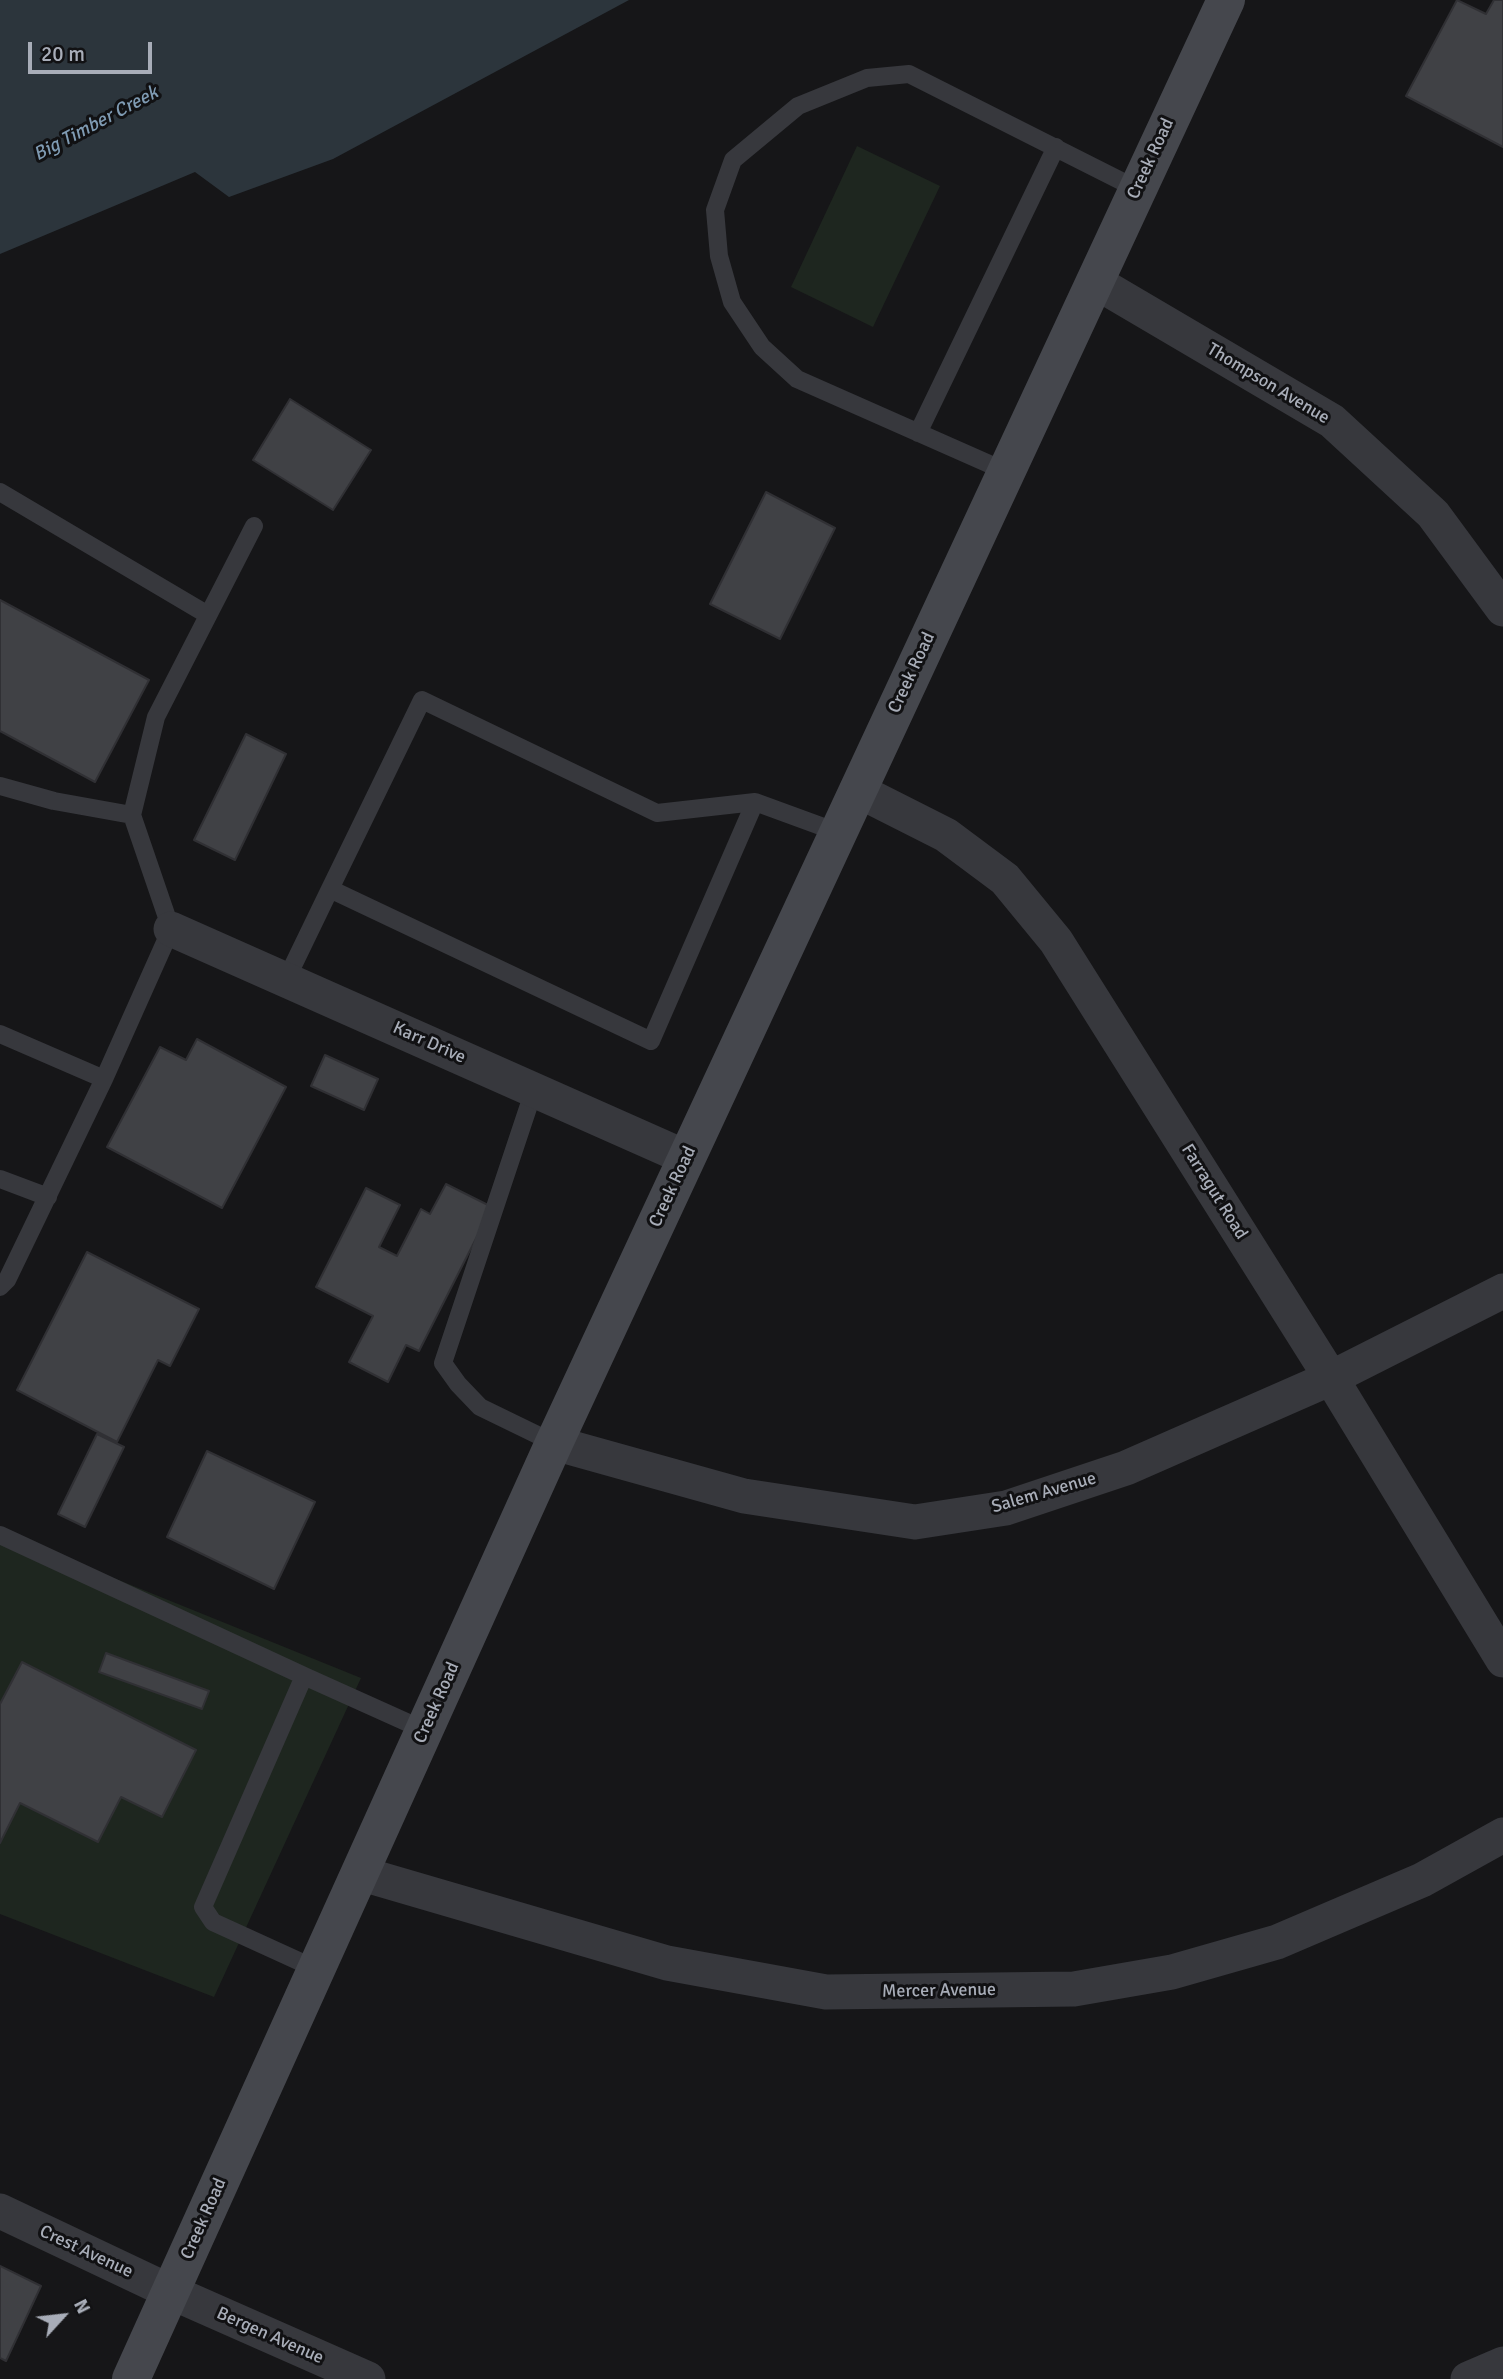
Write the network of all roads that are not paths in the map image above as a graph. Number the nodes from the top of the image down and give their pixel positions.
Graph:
1 (1226, 0) edge
2 (1056, 148) junction
3 (1137, 189) junction
4 (1094, 282) junction
5 (918, 433) junction
6 (1005, 471) junction
7 (0, 492) edge
8 (254, 526) dead end
9 (1503, 609) edge
10 (208, 615) junction
11 (0, 786) edge
12 (857, 790) junction
13 (755, 802) junction
14 (132, 815) junction
15 (837, 832) junction
16 (331, 889) junction
17 (171, 929) junction
18 (286, 980) junction
19 (0, 1034) edge
20 (104, 1079) junction
21 (534, 1090) junction
22 (687, 1158) junction
23 (0, 1180) edge
24 (48, 1197) junction
25 (0, 1287) edge
26 (1503, 1291) edge
27 (1331, 1378) junction
28 (554, 1443) junction
29 (0, 1535) edge
30 (1503, 1660) edge
31 (304, 1676) junction
32 (425, 1730) junction
33 (1503, 1835) edge
34 (359, 1873) junction
35 (316, 1969) junction
36 (0, 2211) edge
37 (171, 2292) junction
38 (1503, 2364) edge
39 (131, 2379) edge
40 (368, 2379) edge
41 (1468, 2379) edge

1 - 3 street, Creek Road
2 - 3 lane
2 - 5 lane
2 - 5 lane
3 - 4 street, Creek Road
4 - 6 street, Creek Road
4 - 9 street, Thompson Avenue
5 - 6 lane
6 - 12 street, Creek Road
7 - 10 lane
8 - 10 lane
10 - 14 lane
11 - 14 lane
12 - 15 street, Creek Road
12 - 27 street, Farragut Road
13 - 15 lane
13 - 16 lane
13 - 16 lane
14 - 17 lane
15 - 22 street, Creek Road
16 - 18 lane
17 - 18 street, Karr Drive
17 - 20 lane
18 - 21 street, Karr Drive
19 - 20 lane
20 - 24 lane
21 - 22 street, Karr Drive
21 - 28 lane
22 - 28 street, Creek Road
23 - 24 lane
24 - 25 lane
26 - 27 street, Salem Avenue
27 - 28 street, Salem Avenue
27 - 30 street, Farragut Road
28 - 32 street, Creek Road
29 - 31 lane
31 - 32 lane
31 - 35 lane
32 - 34 street, Creek Road
33 - 34 street, Mercer Avenue
34 - 35 street, Creek Road
35 - 37 street, Creek Road
36 - 37 street, Crest Avenue
37 - 39 street, Creek Road
37 - 40 street, Bergen Avenue
38 - 41 street

